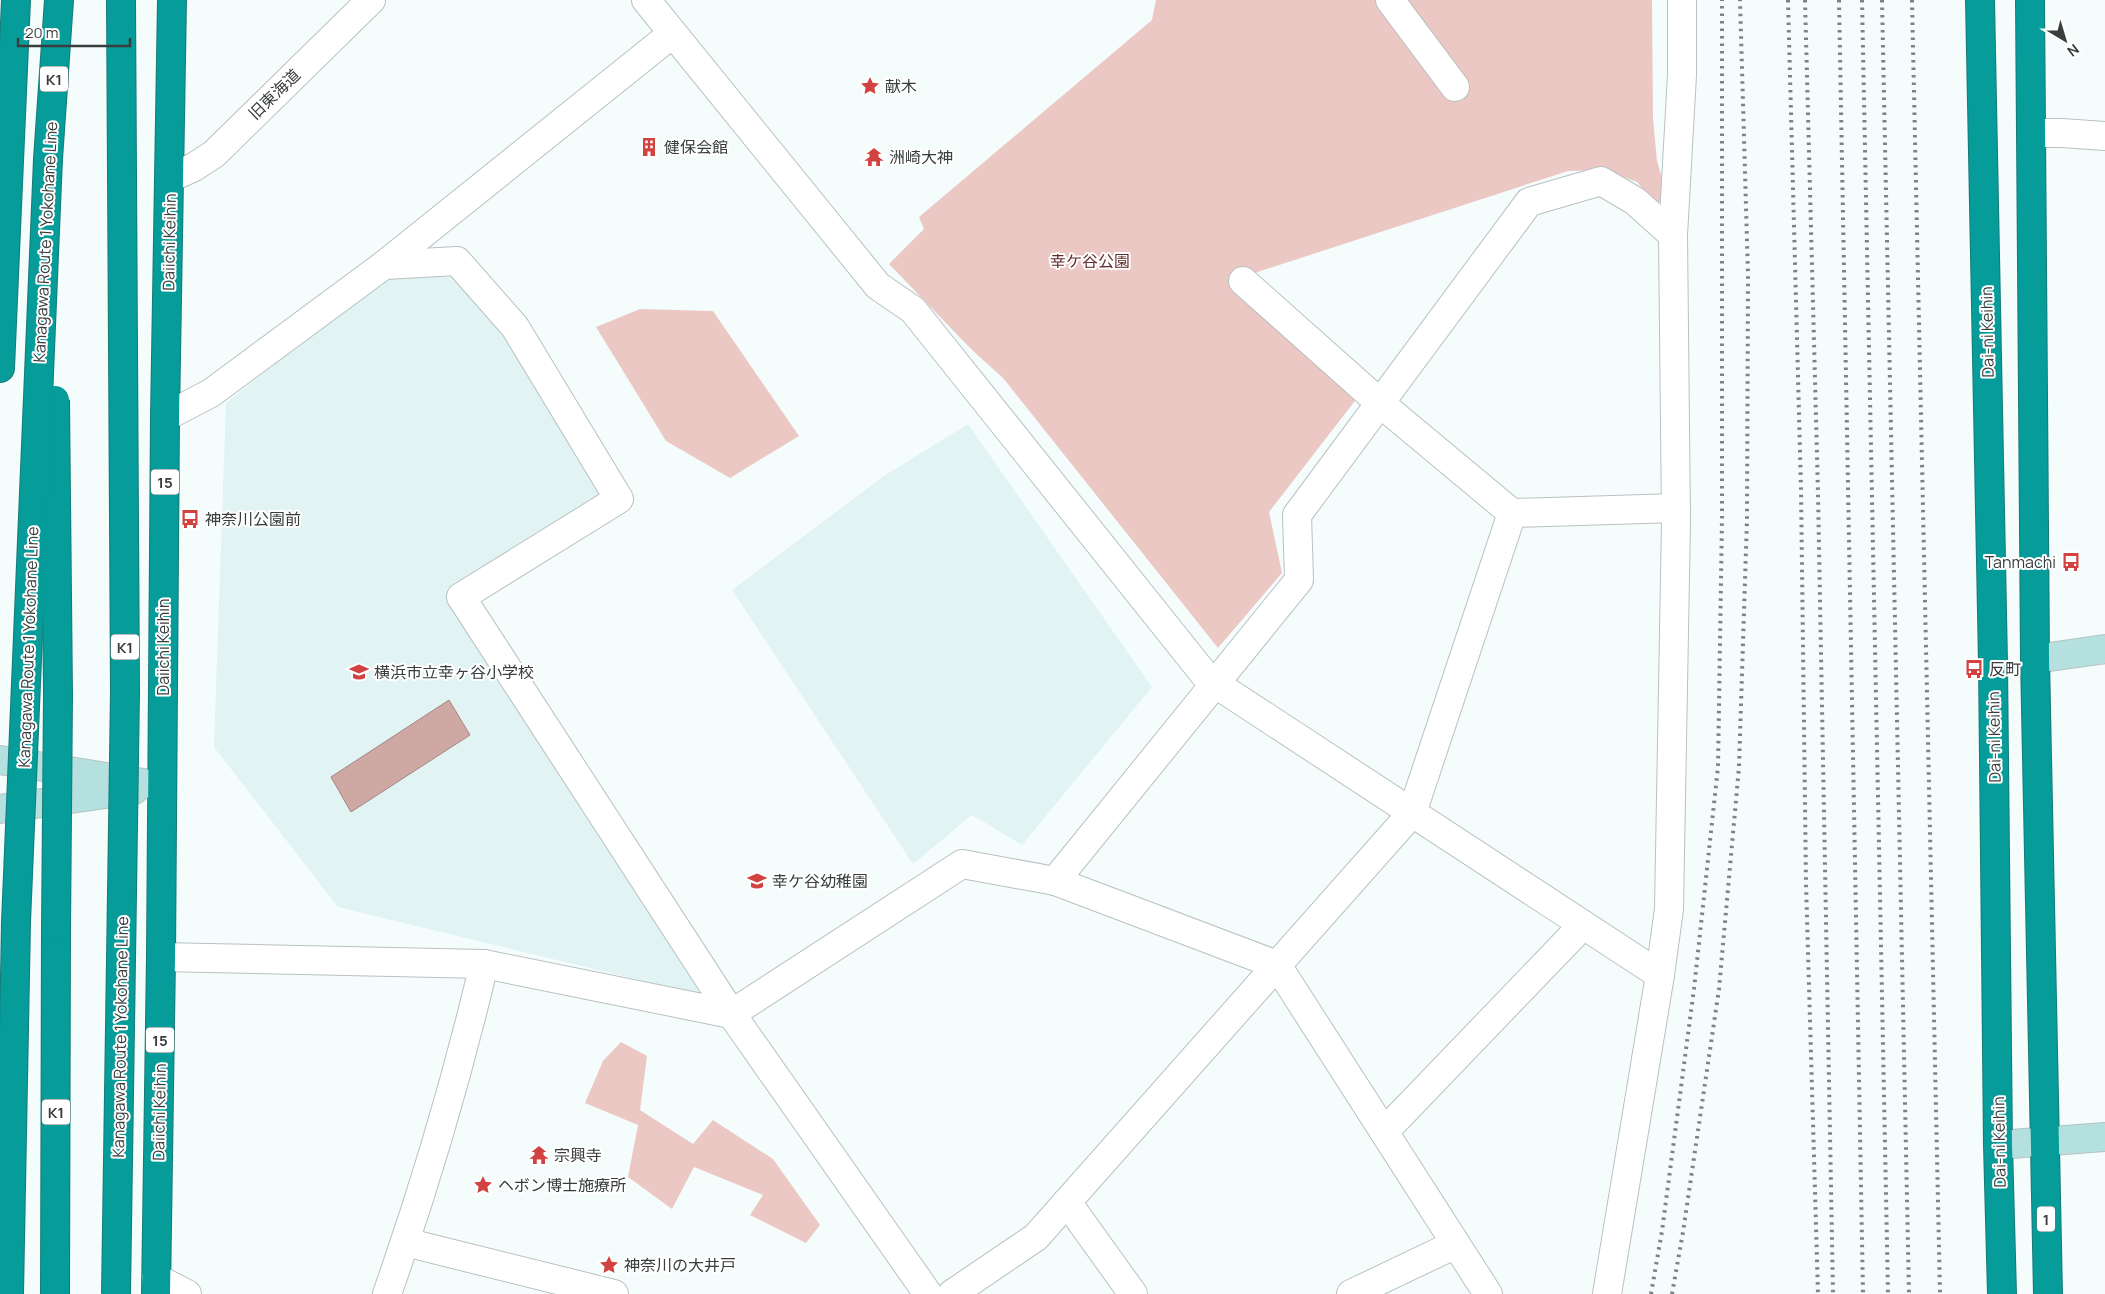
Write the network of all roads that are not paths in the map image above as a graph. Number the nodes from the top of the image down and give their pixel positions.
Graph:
1 (16, 0) edge
2 (59, 0) edge
3 (121, 0) edge
4 (172, 0) edge
5 (371, 0) edge
6 (646, 0) edge
7 (1390, 0) edge
8 (1682, 0) edge
9 (1980, 0) edge
10 (2030, 0) edge
11 (672, 34) junction
12 (1455, 87) dead end
13 (2032, 133) junction
14 (2105, 136) edge
15 (48, 159) junction
16 (170, 178) junction
17 (1673, 235) junction
18 (384, 265) junction
19 (1243, 281) dead end
20 (0, 368) edge
21 (1380, 403) junction
22 (166, 417) junction
23 (1676, 508) junction
24 (1512, 513) junction
25 (2105, 649) edge
26 (2035, 659) junction
27 (1214, 683) junction
28 (0, 760) edge
29 (162, 786) junction
30 (0, 808) edge
31 (1412, 813) junction
32 (1055, 881) junction
33 (1583, 925) junction
34 (161, 957) junction
35 (484, 964) junction
36 (1277, 965) junction
37 (1660, 975) junction
38 (731, 1014) junction
39 (1384, 1132) junction
40 (2105, 1137) edge
41 (2044, 1143) junction
42 (1998, 1145) junction
43 (1067, 1202) junction
44 (405, 1242) junction
45 (1456, 1244) junction
46 (156, 1286) edge
47 (10, 1294) edge
48 (55, 1294) edge
49 (116, 1294) edge
50 (187, 1294) edge
51 (387, 1294) edge
52 (614, 1294) edge
53 (928, 1294) edge
54 (952, 1294) edge
55 (1133, 1294) edge
56 (1351, 1294) edge
57 (1488, 1294) edge
58 (1607, 1294) edge
59 (2002, 1294) edge
60 (2048, 1294) edge

1 - 20 highway
2 - 15 highway, Kanagawa Route 1 Yokohane Line / K1
3 - 49 highway, Kanagawa Route 1 Yokohane Line / K1, bridge
4 - 16 highway, Daiichi Keihin / 15
5 - 16 street, 旧東海道
6 - 11 street
7 - 12 street
8 - 17 street
9 - 42 highway, Dai-ni Keihin
10 - 13 highway, 1
11 - 18 street
11 - 27 street
13 - 14 street
13 - 26 highway, 1
15 - 47 highway, Kanagawa Route 1 Yokohane Line / K1, bridge
15 - 48 highway, K1, bridge
16 - 22 highway, Daiichi Keihin / 15
17 - 21 street
17 - 23 street
18 - 22 street
18 - 38 street
19 - 21 street
21 - 24 street
21 - 27 street
22 - 29 highway, Daiichi Keihin / 15
23 - 24 street
23 - 37 street
24 - 31 street
25 - 26 street
26 - 41 highway, 1
27 - 31 street
27 - 32 street
28 - 29 street
29 - 30 street
29 - 34 highway, Daiichi Keihin / 15
31 - 33 street
31 - 36 street
32 - 36 street
32 - 38 street
33 - 37 street
33 - 39 street
34 - 35 street
34 - 46 highway, Daiichi Keihin / 15
35 - 38 street
35 - 44 street
36 - 39 street
36 - 43 street
37 - 58 street
38 - 53 street
39 - 45 street
40 - 41 street
41 - 42 street
41 - 60 highway, 1
42 - 59 highway, Dai-ni Keihin
43 - 54 street
43 - 55 street
44 - 51 street
44 - 52 street
45 - 56 street
45 - 57 street
46 - 50 street

